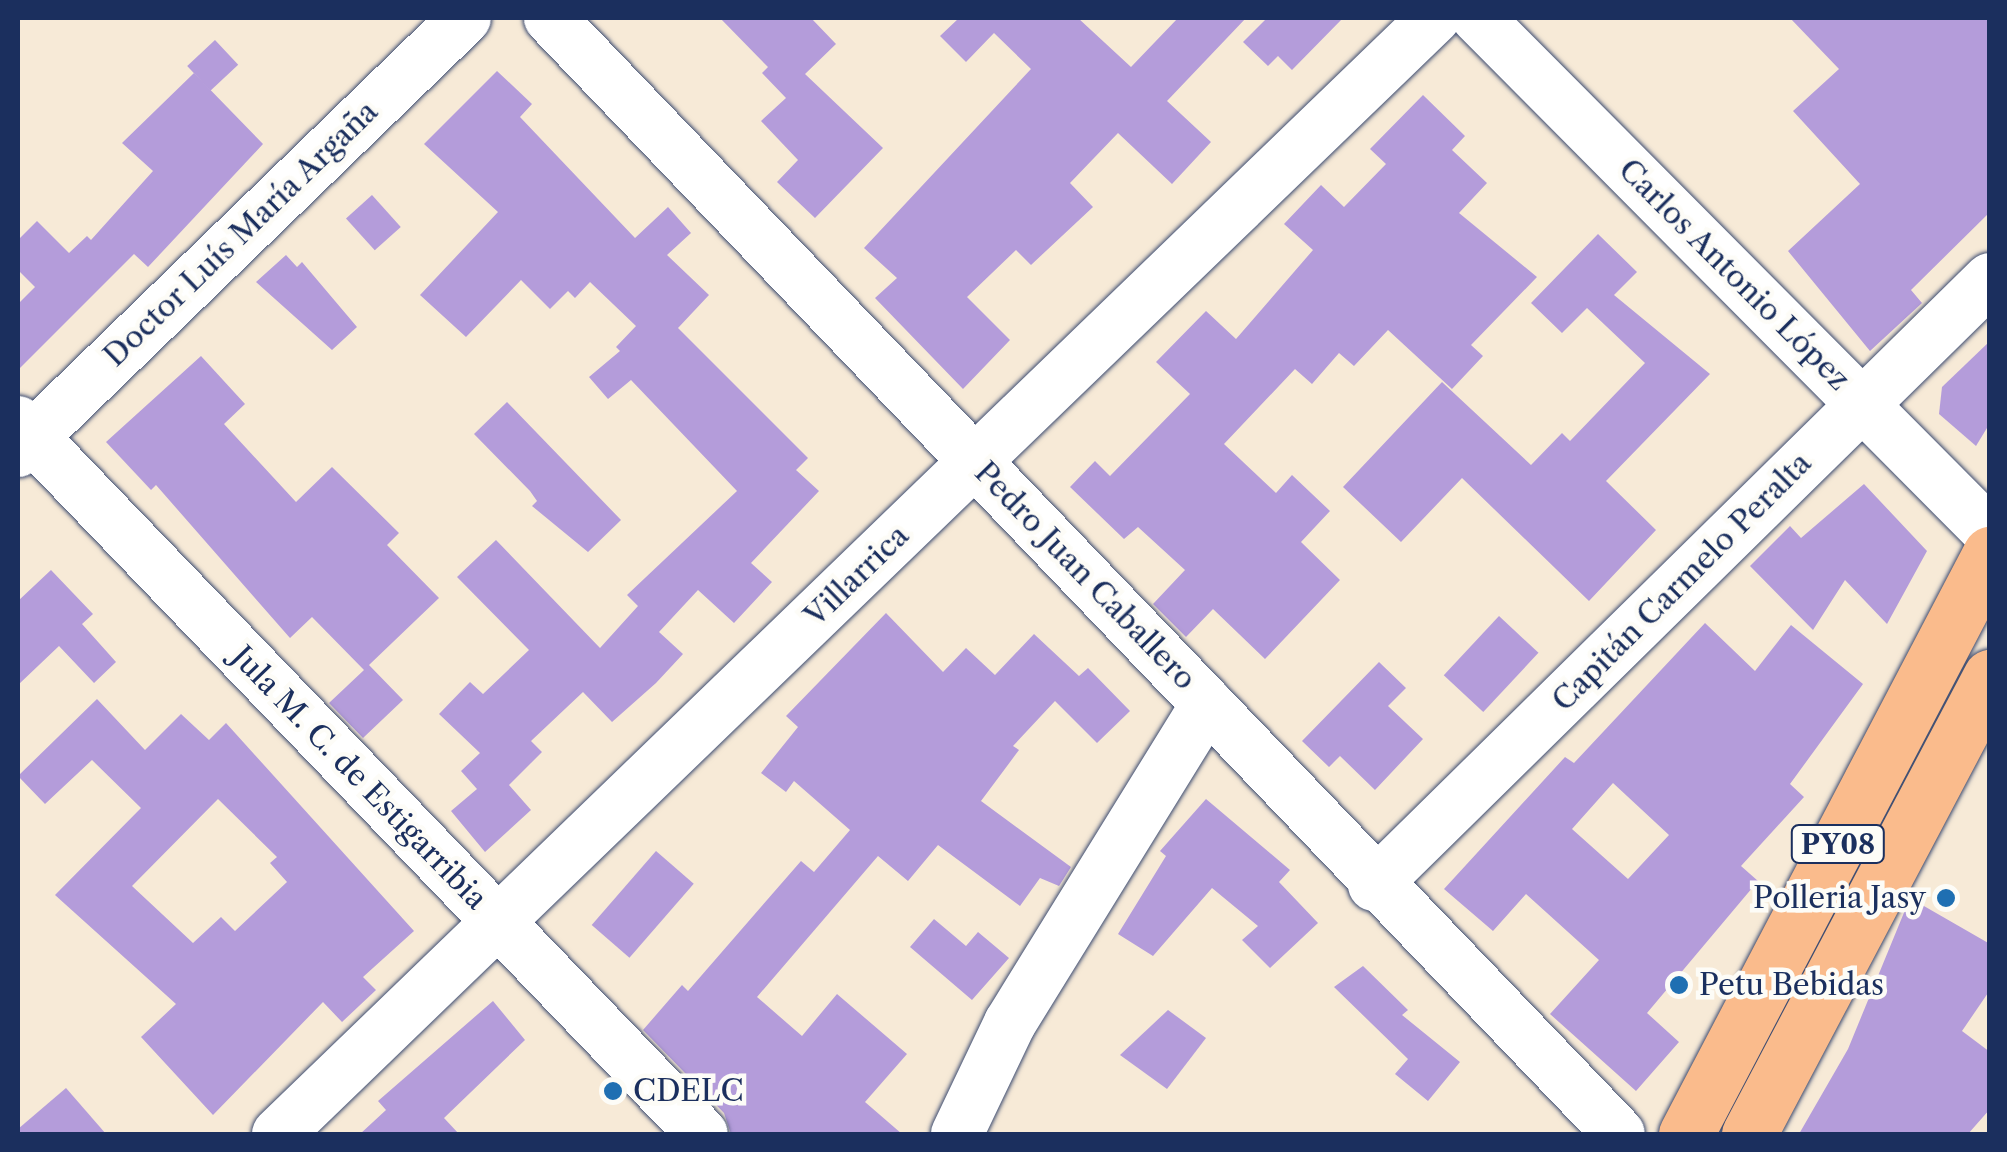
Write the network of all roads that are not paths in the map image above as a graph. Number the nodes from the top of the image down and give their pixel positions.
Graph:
1 (464, 18) edge
2 (550, 18) edge
3 (1434, 18) edge
4 (1478, 18) edge
5 (1990, 279) edge
6 (1862, 404) junction
7 (22, 437) edge
8 (975, 461) junction
9 (1990, 532) edge
10 (1990, 554) edge
11 (1990, 677) edge
12 (1207, 704) junction
13 (1374, 885) junction
14 (499, 924) junction
15 (278, 1134) edge
16 (702, 1134) edge
17 (957, 1134) edge
18 (1619, 1134) edge
19 (1686, 1134) edge
20 (1749, 1134) edge

1 - 7 street, Doctor Luís María Argaña
2 - 8 street, Pedro Juan Caballero
3 - 8 street, Villarrica
4 - 6 street, Carlos Antonio López
5 - 6 street, Capitán Carmelo Peralta
6 - 9 street, Carlos Antonio López
6 - 13 street, Capitán Carmelo Peralta
7 - 14 street, Jula M. C. de Estigarribia
8 - 12 street, Pedro Juan Caballero
8 - 14 street, Villarrica
10 - 19 highway, PY08
11 - 20 highway, PY08
12 - 13 street, Pedro Juan Caballero
12 - 17 street
13 - 18 street, Pedro Juan Caballero
14 - 15 street, Villarrica
14 - 16 street, Jula M. C. de Estigarribia

